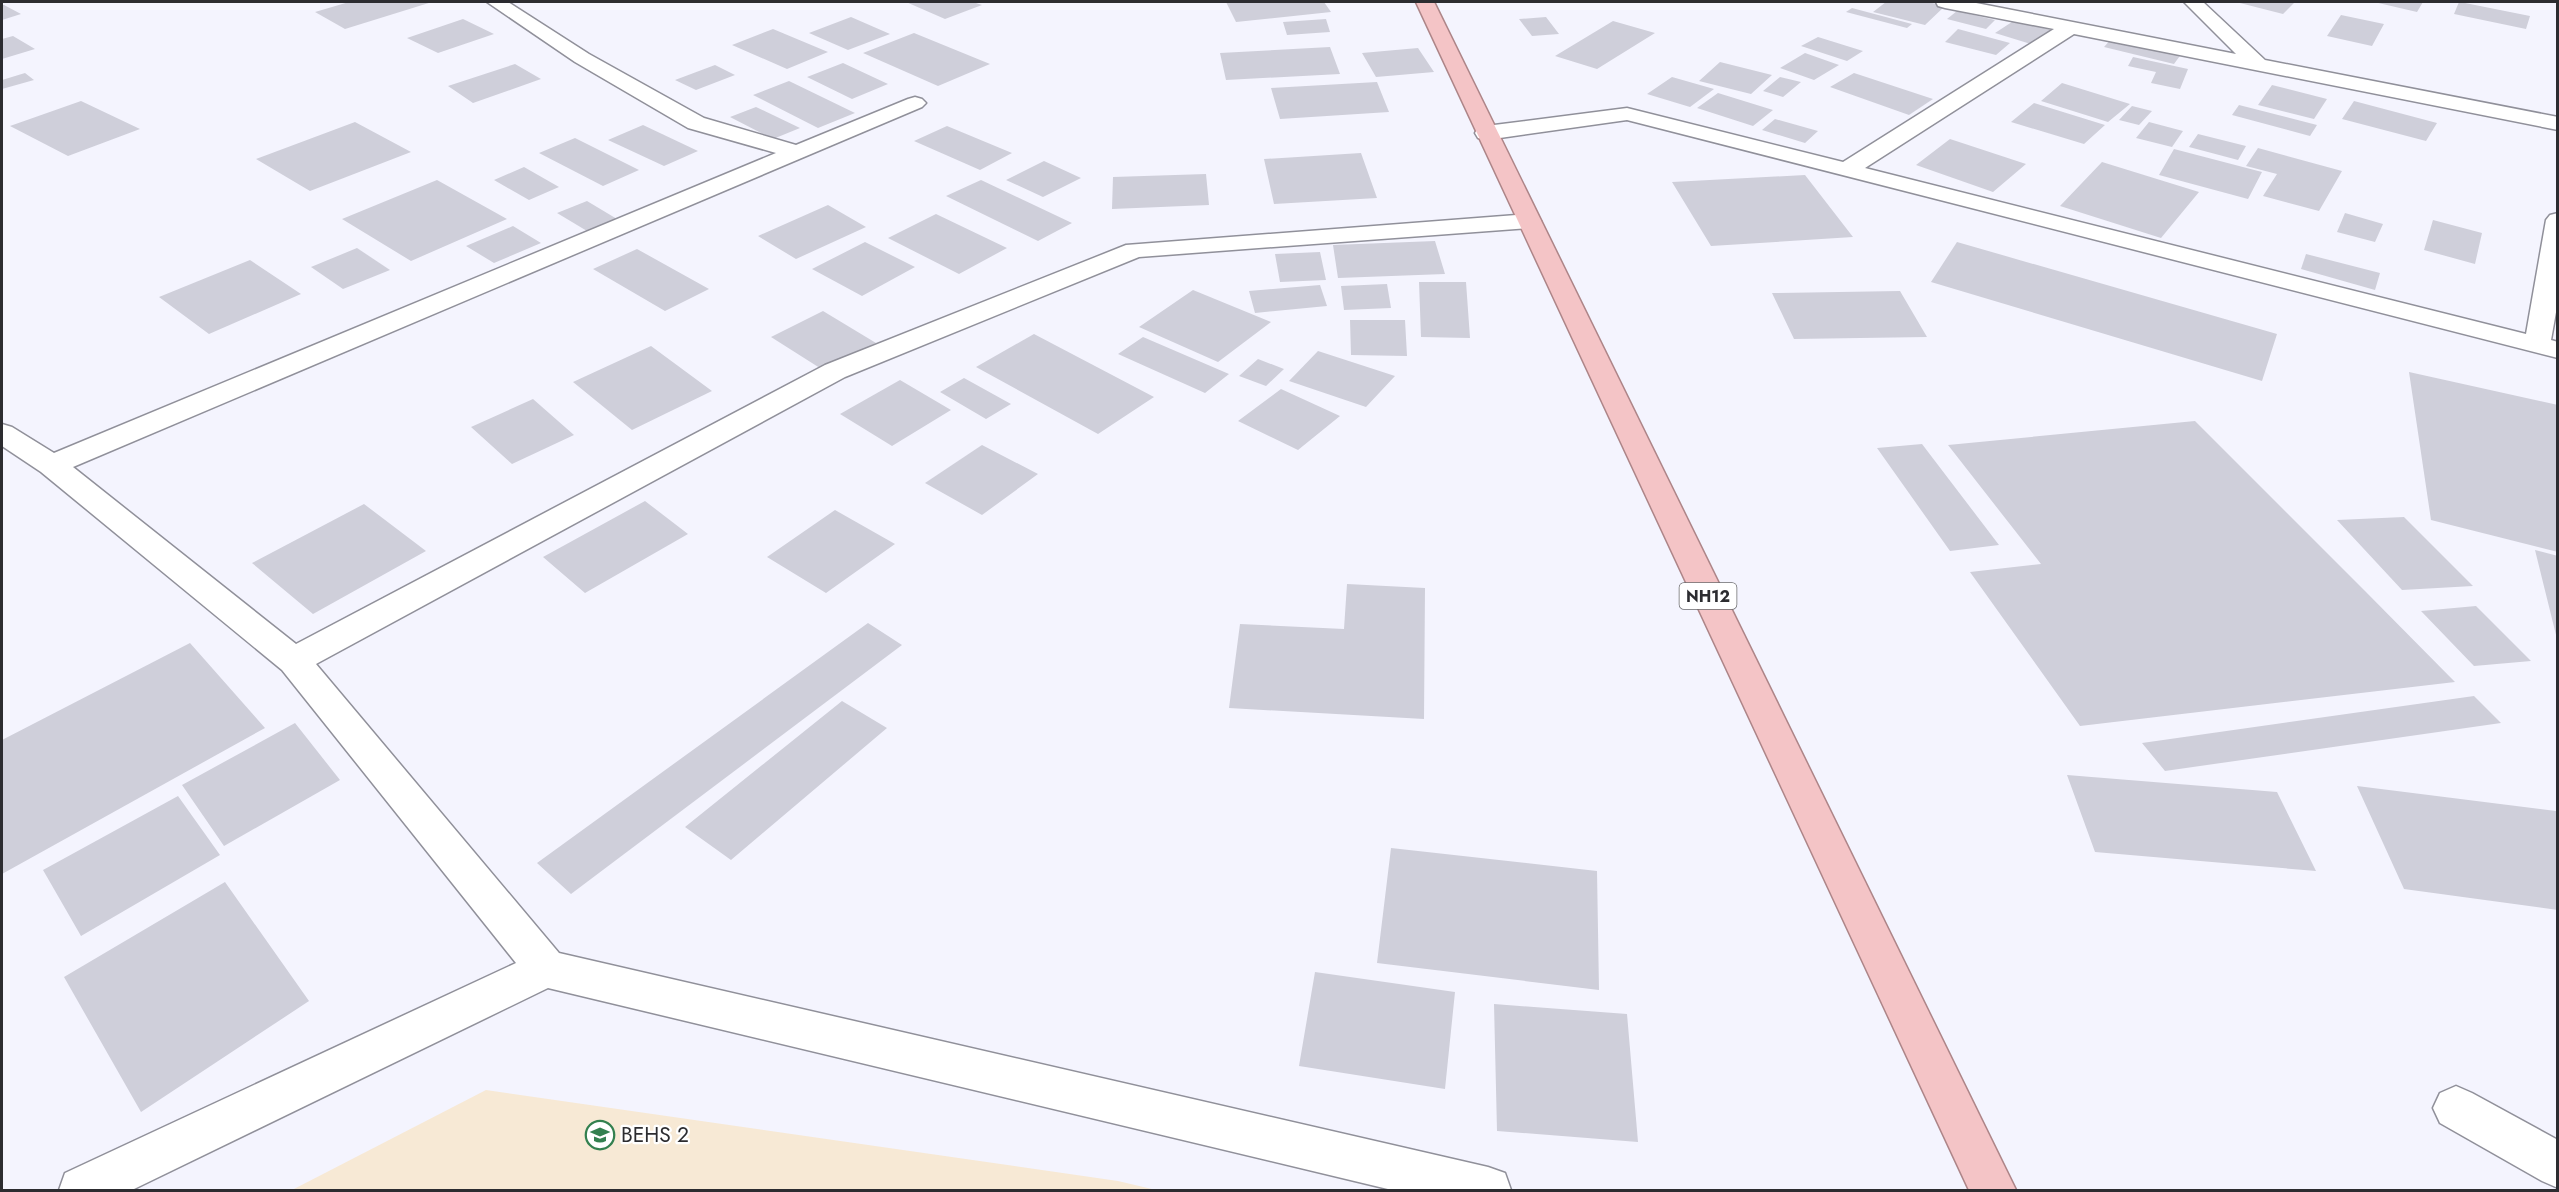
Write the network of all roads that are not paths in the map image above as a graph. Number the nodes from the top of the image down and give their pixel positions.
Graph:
1 (496, 2) edge
2 (1425, 2) edge
3 (1945, 2) edge
4 (2010, 2) edge
5 (2193, 2) edge
6 (2027, 18) junction
7 (2071, 27) junction
8 (2258, 64) junction
9 (915, 103) dead end
10 (2558, 124) edge
11 (1486, 133) junction
12 (797, 152) junction
13 (1846, 170) junction
14 (2558, 220) edge
15 (1529, 221) junction
16 (2547, 348) edge
17 (2, 433) edge
18 (52, 465) junction
19 (294, 661) junction
20 (546, 969) junction
21 (2456, 1108) dead end
22 (2558, 1165) edge
23 (82, 1191) edge
24 (1488, 1191) edge
25 (1993, 1191) edge

1 - 12 street
2 - 11 highway, NH12
3 - 6 street
4 - 6 street
5 - 8 street
6 - 7 street
7 - 8 street
7 - 13 street
8 - 10 street
9 - 12 street
11 - 13 street
11 - 15 highway, NH12
12 - 18 street
13 - 16 street
14 - 16 street
15 - 19 street
15 - 25 highway, NH12
17 - 18 street
18 - 19 street
19 - 20 street
20 - 23 street
20 - 24 street
21 - 22 street

